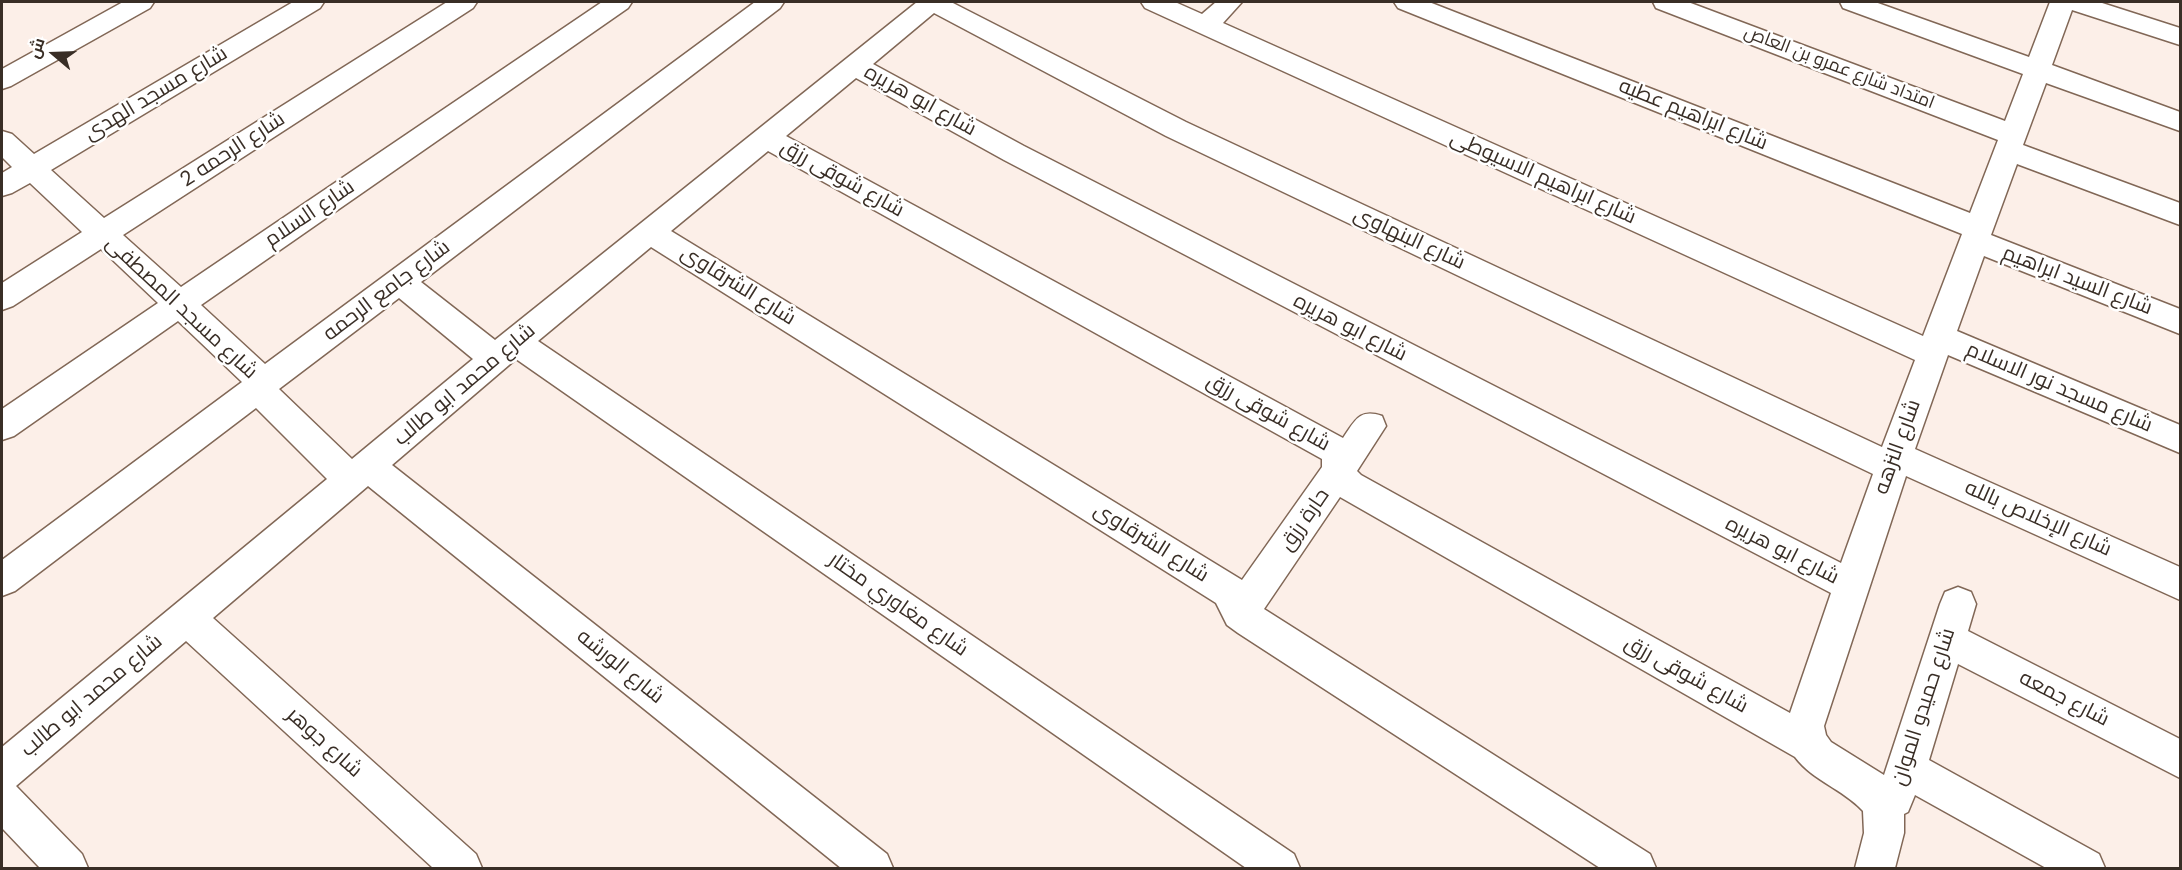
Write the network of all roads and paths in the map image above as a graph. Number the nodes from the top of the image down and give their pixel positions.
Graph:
1 (141, 2) edge
2 (311, 2) edge
3 (464, 2) edge
4 (619, 2) edge
5 (771, 2) edge
6 (932, 2) edge
7 (1154, 2) edge
8 (1230, 2) edge
9 (1407, 2) edge
10 (1670, 2) edge
11 (1852, 2) edge
12 (2062, 2) edge
13 (2074, 2) edge
14 (1206, 25) junction
15 (2181, 37) edge
16 (854, 65) junction
17 (2037, 71) junction
18 (2, 80) edge
19 (2181, 122) edge
20 (766, 137) junction
21 (2, 141) edge
22 (2010, 143) junction
23 (31, 168) junction
24 (2, 186) edge
25 (2181, 214) edge
26 (650, 232) junction
27 (102, 233) junction
28 (1976, 234) junction
29 (399, 281) junction
30 (2, 298) edge
31 (179, 304) junction
32 (2181, 321) edge
33 (1935, 345) junction
34 (506, 351) junction
35 (261, 386) junction
36 (2, 426) edge
37 (1370, 426) dead end
38 (2181, 440) edge
39 (1893, 461) junction
40 (1338, 472) junction
41 (359, 473) junction
42 (2, 580) edge
43 (2181, 584) edge
44 (1849, 585) junction
45 (1958, 604) dead end
46 (1240, 613) junction
47 (187, 618) junction
48 (1947, 639) junction
49 (1809, 744) junction
50 (2181, 759) edge
51 (1907, 769) junction
52 (2, 772) edge
53 (2, 800) edge
54 (1882, 803) junction
55 (68, 868) edge
56 (462, 868) edge
57 (873, 868) edge
58 (1280, 868) edge
59 (1636, 868) edge
60 (1875, 868) edge
61 (2085, 868) edge

1 - 18 street
2 - 23 street, شارع مسجد الهدى
3 - 27 street, شارع الرحمه 2
4 - 31 street, شارع السلام
5 - 29 street, شارع جامع الرحمه
6 - 16 street, شارع محمد ابو طالب
6 - 39 street, شارع البنهاوى
7 - 14 street, شارع ابراهيم الاسيوطى
8 - 14 street
9 - 28 street, شارع ابراهيم عطيه
10 - 22 street, امتداد شارع عمرو بن العاص
11 - 17 street
12 - 17 street, شارع النزهه
13 - 15 street
14 - 33 street, شارع ابراهيم الاسيوطى
16 - 20 street, شارع محمد ابو طالب
16 - 44 street, شارع ابو هريره
17 - 19 street
17 - 22 street, شارع النزهه
20 - 26 street, شارع محمد ابو طالب
20 - 40 street, شارع شوقى رزق
21 - 23 street, شارع مسجد المصطفى
22 - 25 street, امتداد شارع عمرو بن العاص
22 - 28 street, شارع النزهه
23 - 24 street, شارع مسجد الهدى
23 - 27 street, شارع مسجد المصطفى
26 - 34 street, شارع محمد ابو طالب
26 - 46 street, شارع الشرقاوى
27 - 30 street, شارع الرحمه 2
27 - 31 street, شارع مسجد المصطفى
28 - 32 street, شارع السيد ابراهيم
28 - 33 street, شارع النزهه
29 - 34 street, شارع مغاوري مختار
29 - 35 street, شارع جامع الرحمه
31 - 35 street, شارع مسجد المصطفى
31 - 36 street, شارع السلام
33 - 38 street, شارع مسجد نور الاسلام
33 - 39 street, شارع النزهه
34 - 41 street, شارع محمد ابو طالب
34 - 58 street, شارع مغاوري مختار
35 - 41 street, شارع مسجد المصطفى
35 - 42 street, شارع جامع الرحمه
37 - 40 street, حارة رزق
39 - 43 street, شارع الإخلاص بالله
39 - 44 street, شارع النزهه
40 - 46 street, حارة رزق
40 - 49 street, شارع شوقى رزق
41 - 47 street, شارع محمد ابو طالب
41 - 57 street, شارع الورشه
44 - 49 street, شارع النزهه
45 - 48 street, شارع حميدو الموان
46 - 59 street, شارع الشرقاوى
47 - 52 street, شارع محمد ابو طالب
47 - 56 street, شارع جوهر
48 - 50 street, شارع جمعه
48 - 51 street, شارع حميدو الموان
49 - 54 street
51 - 54 street, شارع حميدو الموان
51 - 61 street
53 - 55 street
54 - 60 street

